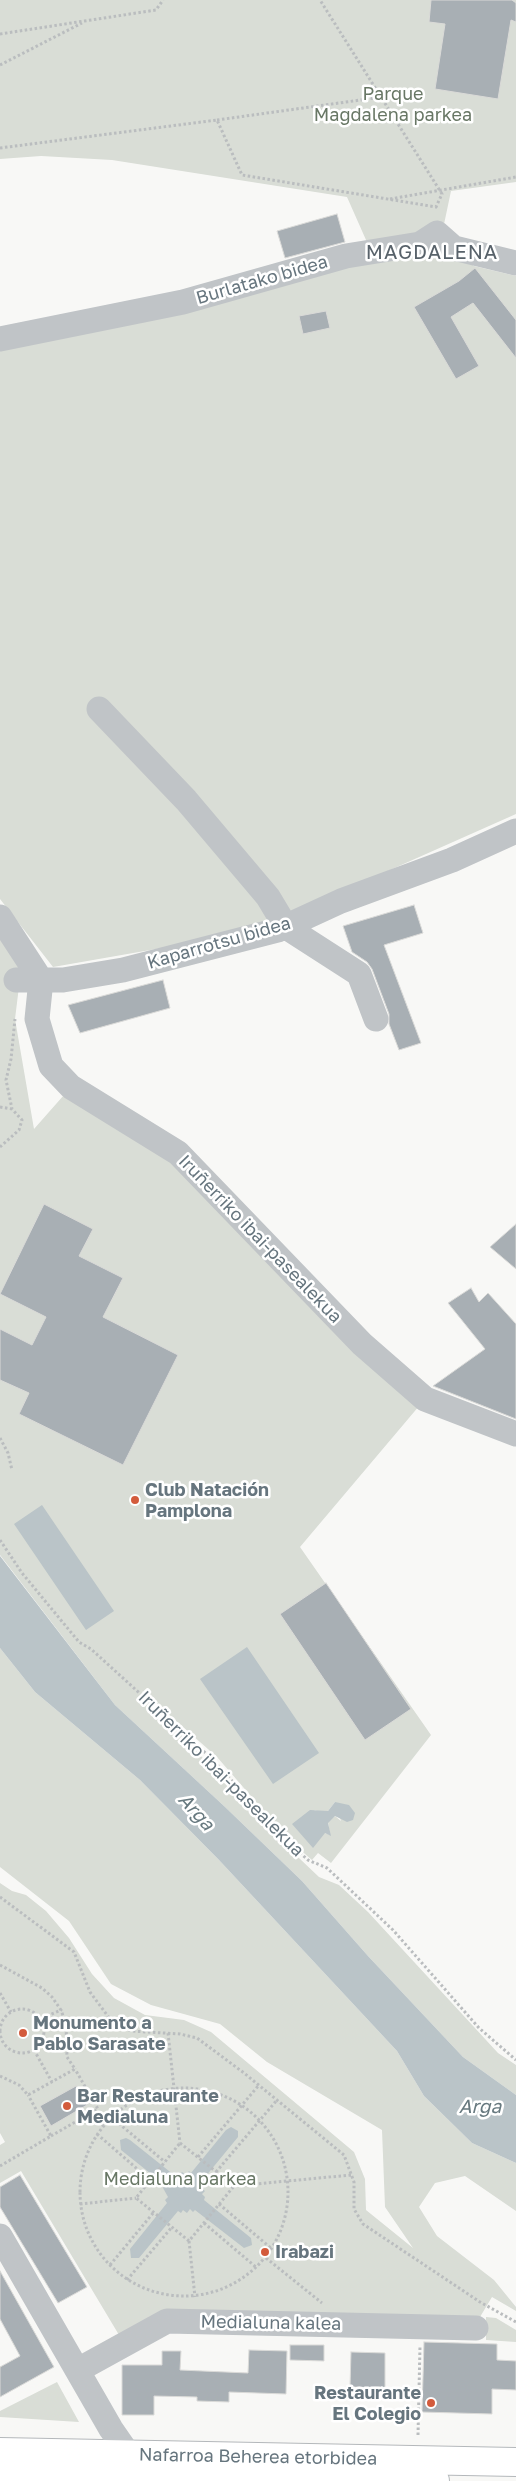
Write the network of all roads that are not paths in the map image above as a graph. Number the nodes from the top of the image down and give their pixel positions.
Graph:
1 (516, 263) edge
2 (0, 339) edge
3 (99, 709) dead end
4 (516, 831) edge
5 (0, 917) edge
6 (286, 927) junction
7 (16, 980) road end
8 (41, 980) junction
9 (376, 1019) dead end
10 (516, 1434) edge
11 (0, 2236) edge
12 (476, 2328) dead end
13 (78, 2370) junction
14 (0, 2442) edge
15 (0, 2452) edge
16 (516, 2452) edge
17 (516, 2462) edge
18 (134, 2464) edge
19 (0, 2471) edge
20 (435, 2481) edge

1 - 2 street, Burlatako bidea
3 - 6 street
4 - 6 street, Kaparrotsu bidea
5 - 8 street
6 - 8 street, Kaparrotsu bidea
6 - 9 street
7 - 8 street
8 - 10 street, Iruñerriko ibai-pasealekua
11 - 13 street
12 - 13 street, Medialuna kalea
13 - 18 street
14 - 18 street, Nafarroa Beherea etorbidea
15 - 18 main road, Nafarroa Beherea etorbidea
16 - 18 street, Nafarroa Beherea etorbidea
17 - 18 main road, Nafarroa Beherea etorbidea
18 - 19 main road, Nafarroa Beherea etorbidea
18 - 20 main road, Nafarroa Beherea etorbidea

